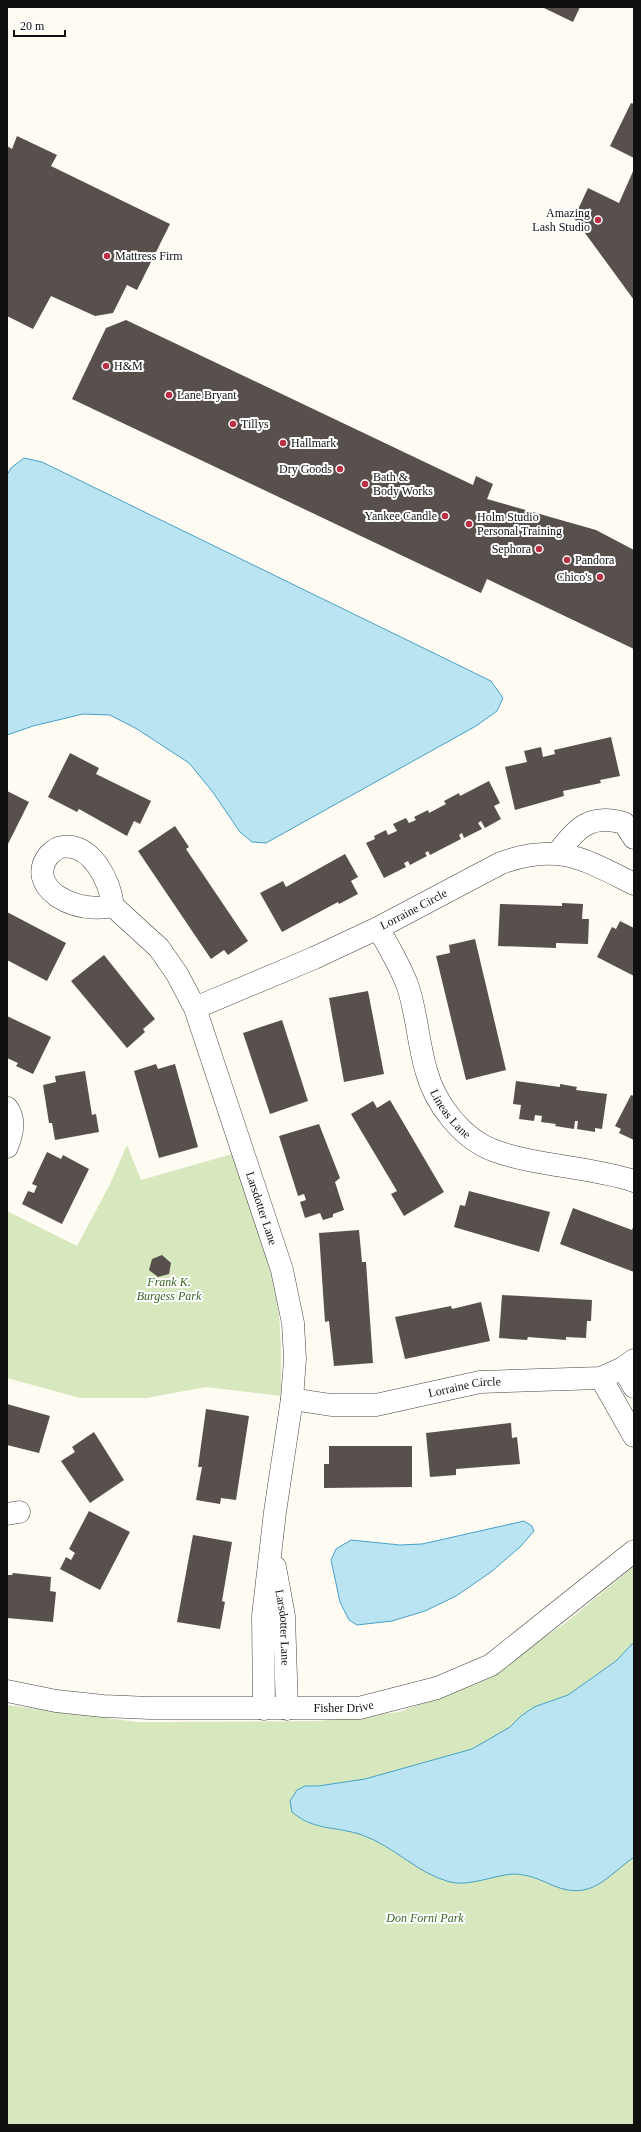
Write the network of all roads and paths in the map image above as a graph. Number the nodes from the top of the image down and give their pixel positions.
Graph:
1 (634, 838) edge
2 (558, 853) junction
3 (632, 879) edge
4 (112, 906) dead end
5 (378, 928) junction
6 (195, 1008) junction
7 (7, 1108) edge
8 (7, 1147) edge
9 (634, 1181) edge
10 (629, 1364) edge
11 (601, 1378) junction
12 (634, 1387) edge
13 (292, 1399) junction
14 (634, 1436) edge
15 (272, 1546) junction
16 (634, 1551) edge
17 (7, 1692) edge
18 (264, 1709) junction
19 (287, 1709) junction

1 - 2 street
2 - 3 street, Lorraine Circle
2 - 5 street, Lorraine Circle
4 - 6 street, Larsdotter Lane
5 - 6 street, Lorraine Circle
5 - 9 street, Lineas Lane
6 - 13 street, Larsdotter Lane
7 - 8 street
10 - 11 street, Lorraine Circle
10 - 12 street
11 - 13 street, Lorraine Circle
11 - 14 street
13 - 15 street, Larsdotter Lane
15 - 18 street, Larsdotter Lane
15 - 19 street, Larsdotter Lane
16 - 19 street, Fisher Drive
17 - 18 street, Fisher Drive
18 - 19 street, Fisher Drive

